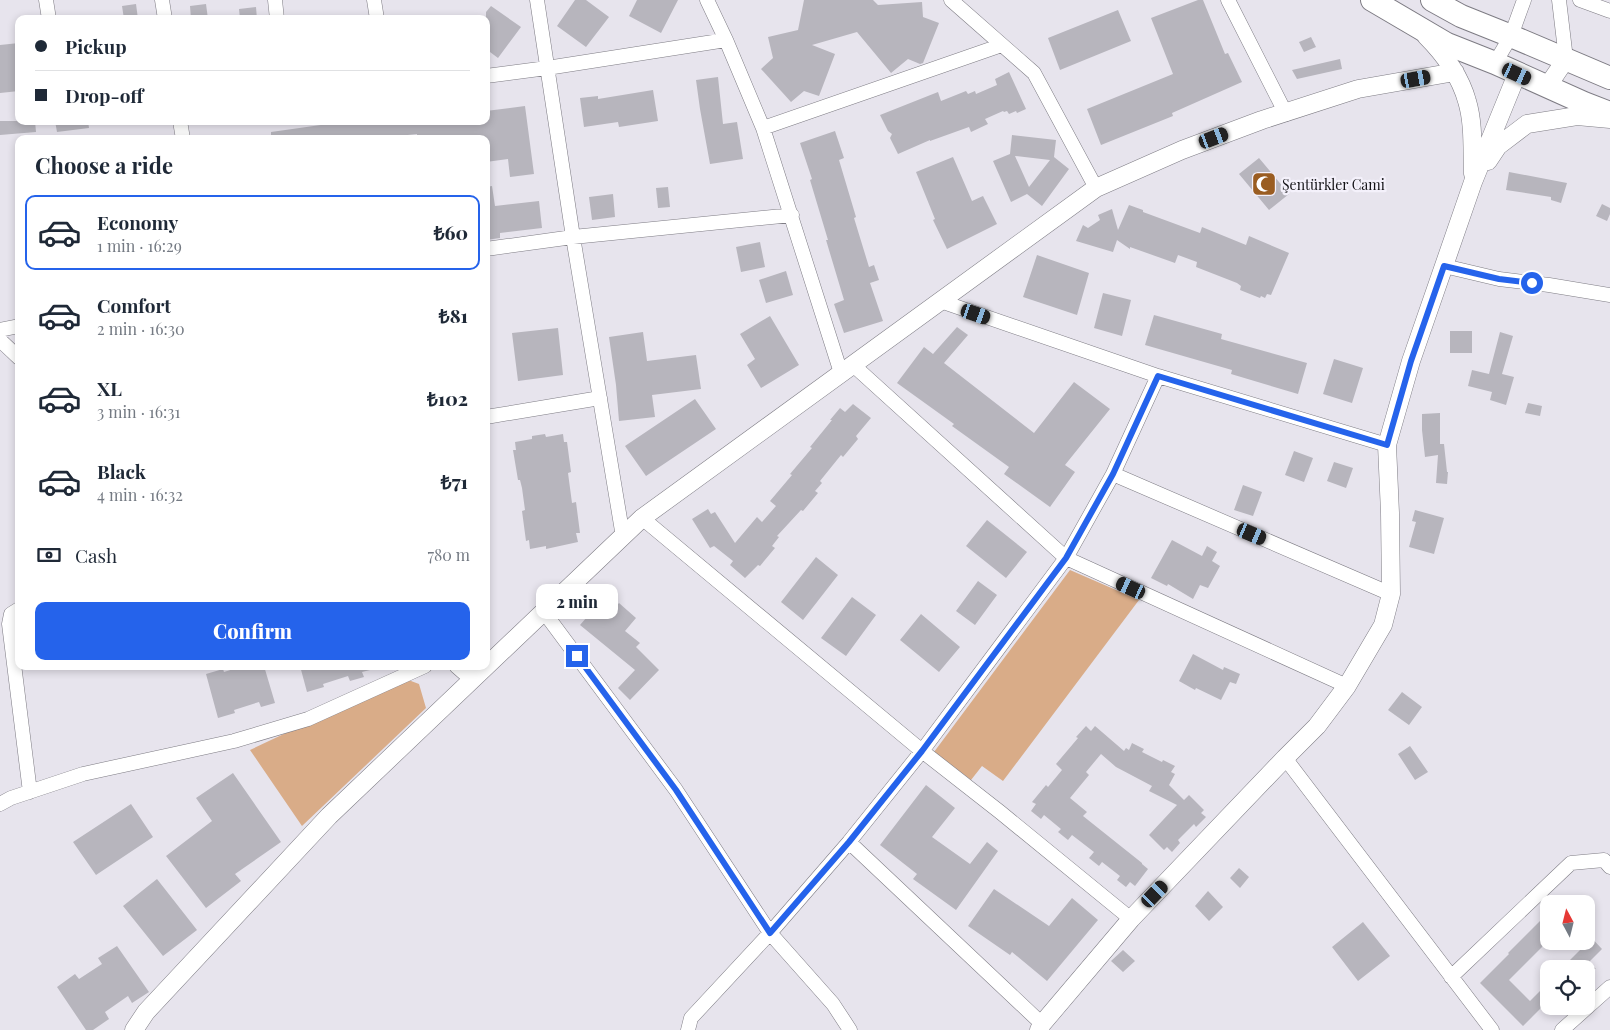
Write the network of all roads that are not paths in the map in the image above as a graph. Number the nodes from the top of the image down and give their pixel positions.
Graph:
1 (46, 0) edge
2 (162, 0) edge
3 (275, 0) edge
4 (374, 0) edge
5 (537, 0) edge
6 (707, 0) edge
7 (951, 0) edge
8 (1228, 0) edge
9 (1372, 0) edge
10 (1432, 0) edge
11 (1524, 0) edge
12 (1559, 0) edge
13 (1580, 0) edge
14 (1610, 11) edge
15 (48, 15) edge
16 (164, 15) edge
17 (277, 15) edge
18 (376, 15) edge
19 (1417, 26) junction
20 (1511, 36) junction
21 (726, 40) junction
22 (1002, 45) junction
23 (1566, 59) junction
24 (1495, 63) junction
25 (547, 68) junction
26 (1455, 72) junction
27 (1517, 74) junction
28 (490, 75) edge
29 (1610, 78) edge
30 (1546, 87) junction
31 (1610, 113) edge
32 (1286, 114) junction
33 (1610, 119) edge
34 (763, 128) junction
35 (1473, 182) junction
36 (1096, 188) junction
37 (792, 215) junction
38 (572, 237) junction
39 (490, 248) edge
40 (1444, 266) junction
41 (1610, 295) edge
42 (940, 301) junction
43 (15, 327) edge
44 (0, 330) edge
45 (0, 340) edge
46 (15, 354) edge
47 (846, 369) junction
48 (1158, 376) junction
49 (600, 398) junction
50 (490, 416) edge
51 (1387, 445) junction
52 (1113, 474) junction
53 (642, 518) junction
54 (623, 537) junction
55 (1066, 558) junction
56 (1391, 594) junction
57 (15, 612) edge
58 (544, 612) junction
59 (490, 663) edge
60 (416, 670) edge
61 (461, 670) edge
62 (483, 670) edge
63 (472, 680) junction
64 (1347, 686) junction
65 (922, 751) junction
66 (1284, 758) junction
67 (30, 792) junction
68 (0, 804) edge
69 (849, 842) junction
70 (1610, 867) edge
71 (1131, 919) junction
72 (770, 933) junction
73 (1451, 977) junction
74 (1610, 986) edge
75 (1040, 1027) edge
76 (134, 1030) edge
77 (688, 1030) edge
78 (850, 1030) edge
79 (1492, 1030) edge
80 (1562, 1030) edge

1 - 15 street
2 - 16 street
3 - 17 street
4 - 18 street
5 - 25 street
6 - 21 street
7 - 22 street
8 - 32 street
9 - 19 highway
10 - 20 highway
11 - 20 street
12 - 23 street
13 - 14 street
19 - 24 highway
19 - 26 street
20 - 23 highway
20 - 24 street
21 - 25 street
21 - 34 street
22 - 34 street
22 - 36 street
23 - 29 highway
23 - 30 street
24 - 27 highway
25 - 28 street
25 - 38 street
26 - 32 street
26 - 35 street
27 - 30 highway
27 - 35 street
30 - 31 highway
32 - 36 street
33 - 35 street
34 - 37 street
35 - 40 street
36 - 42 street
37 - 38 street
37 - 47 street
38 - 39 street
38 - 49 street
40 - 41 street
40 - 51 street
42 - 47 street
42 - 48 street
43 - 44 street
45 - 46 street
47 - 53 street
47 - 55 street
48 - 51 street
48 - 52 street
49 - 50 street
49 - 54 street
51 - 56 street
52 - 55 street
52 - 56 street
53 - 54 street
53 - 65 street
54 - 58 street
55 - 64 street
55 - 65 street
56 - 64 street
57 - 67 street
58 - 59 street
58 - 72 street
60 - 67 street
61 - 63 street
62 - 63 street
63 - 76 street
64 - 66 street
65 - 69 street
65 - 71 street
66 - 71 street
66 - 73 street
67 - 68 street
69 - 72 street
69 - 75 street
70 - 73 street
71 - 75 street
72 - 77 street
72 - 78 street
73 - 79 street
74 - 80 street

